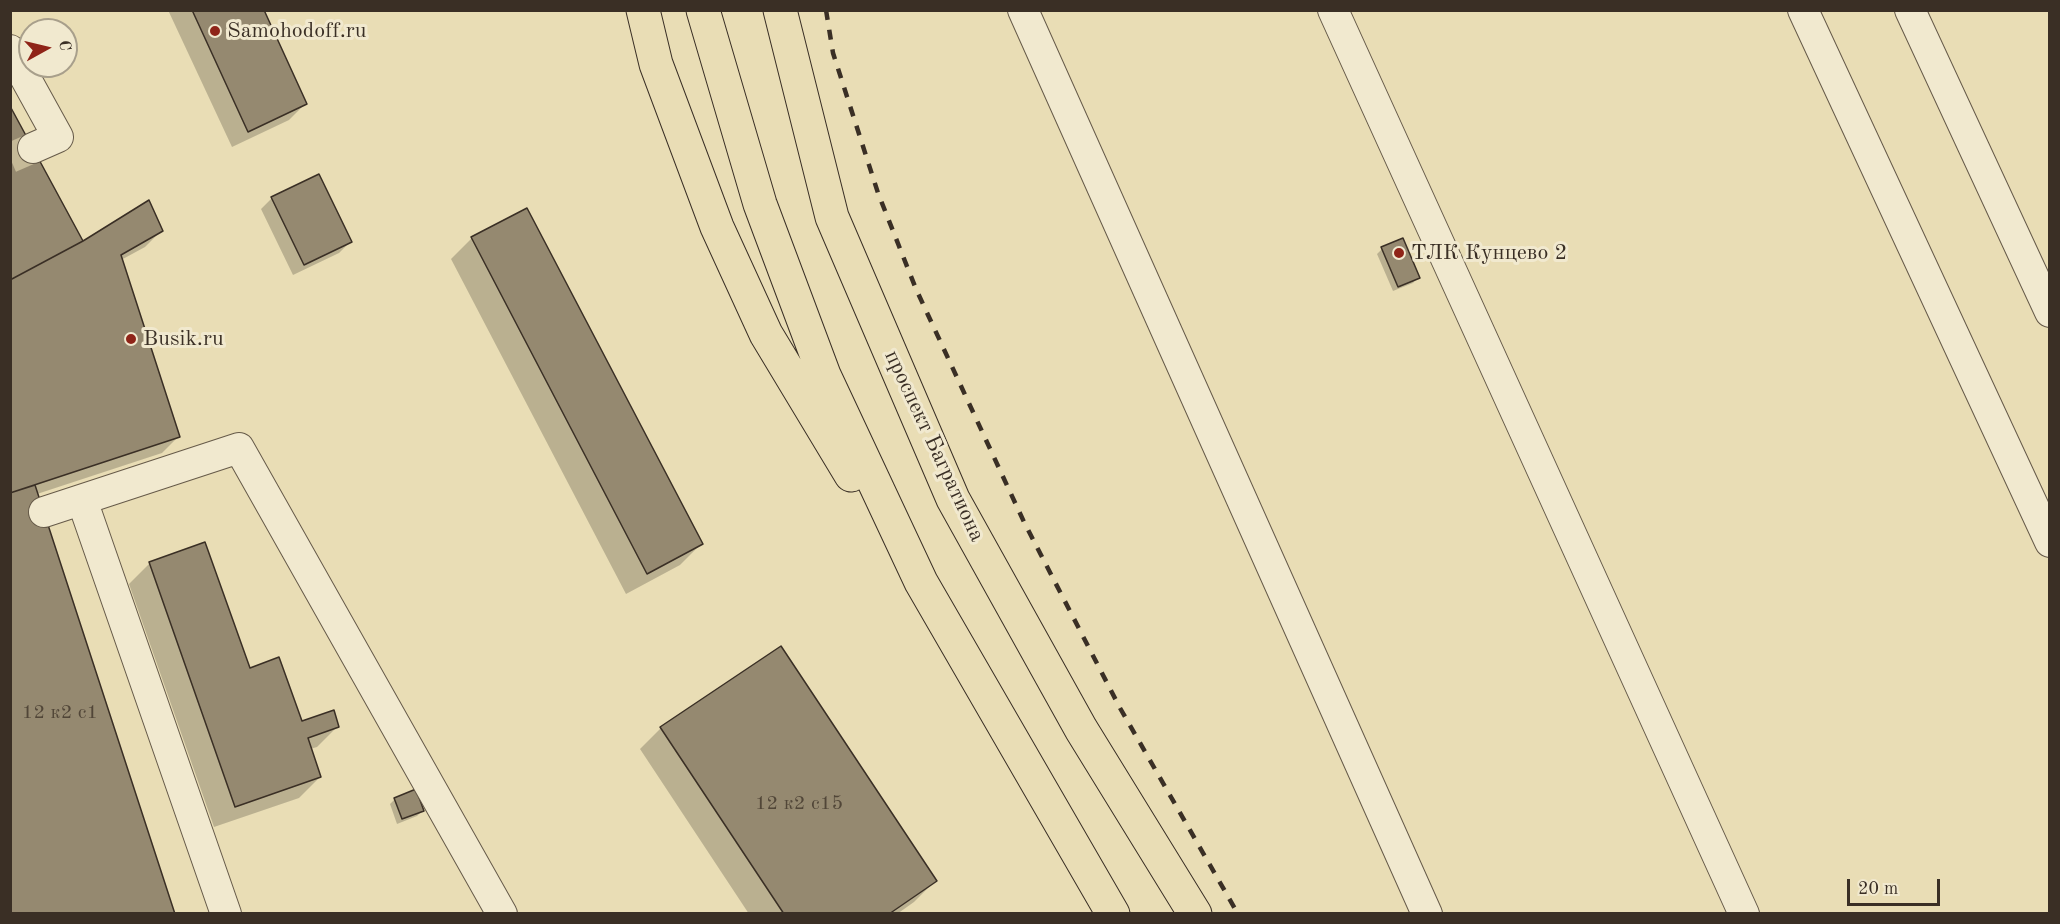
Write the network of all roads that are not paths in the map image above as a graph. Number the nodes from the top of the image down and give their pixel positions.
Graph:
1 (643, 10) edge
2 (703, 10) edge
3 (780, 10) edge
4 (1023, 10) edge
5 (1333, 10) edge
6 (1803, 10) edge
7 (1910, 10) edge
8 (10, 50) edge
9 (33, 148) tunnel mouth
10 (2049, 312) edge
11 (82, 500) junction
12 (44, 512) dead end
13 (2049, 542) edge
14 (921, 582) junction
15 (226, 914) edge
16 (502, 914) edge
17 (1113, 914) edge
18 (1195, 914) edge
19 (1427, 914) edge
20 (1744, 914) edge

1 - 14 main road
2 - 14 main road
3 - 18 main road, проспект Багратиона
4 - 19 lane
5 - 20 lane
6 - 13 lane
7 - 10 lane
8 - 9 lane
11 - 12 lane
11 - 15 lane
11 - 16 lane
14 - 17 main road

